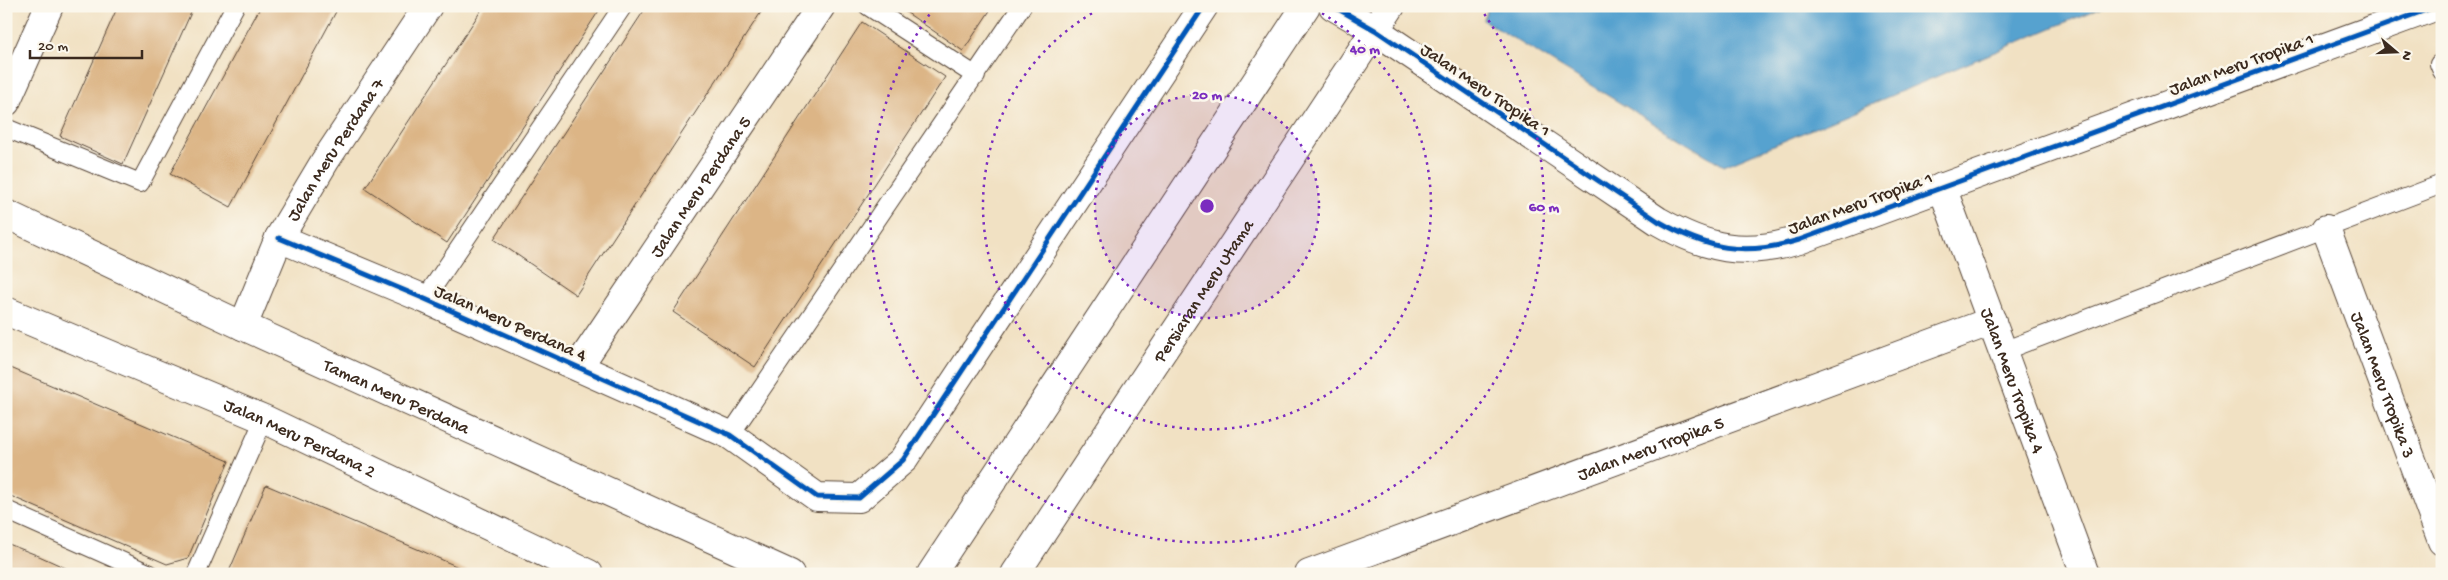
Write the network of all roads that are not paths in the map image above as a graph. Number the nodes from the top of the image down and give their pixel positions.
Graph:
1 (49, 6) edge
2 (235, 6) edge
3 (428, 6) edge
4 (623, 6) edge
5 (821, 6) edge
6 (868, 6) edge
7 (1022, 6) edge
8 (1204, 6) edge
9 (1306, 6) edge
10 (1333, 6) edge
11 (1391, 6) edge
12 (2437, 6) edge
13 (1375, 30) junction
14 (976, 76) junction
15 (6, 102) edge
16 (6, 128) edge
17 (2442, 184) edge
18 (1942, 187) junction
19 (6, 214) edge
20 (2326, 229) junction
21 (279, 238) junction
22 (425, 299) junction
23 (6, 311) edge
24 (1992, 321) junction
25 (243, 326) junction
26 (2003, 351) junction
27 (578, 367) junction
28 (264, 419) junction
29 (730, 434) junction
30 (6, 510) edge
31 (2442, 541) edge
32 (150, 574) edge
33 (196, 574) edge
34 (589, 574) edge
35 (790, 574) edge
36 (931, 574) edge
37 (1014, 574) edge
38 (1308, 574) edge
39 (2085, 574) edge

1 - 15 street
2 - 16 lane
3 - 21 street, Jalan Meru Perdana 7
4 - 22 lane
5 - 27 street, Jalan Meru Perdana 5
6 - 14 lane
7 - 14 lane
8 - 29 street, Jalan Meru Perdana 4
9 - 36 street
10 - 13 street, Jalan Meru Tropika 1
11 - 13 street, Persiaran Meru Utama
12 - 18 street, Jalan Meru Tropika 1
13 - 18 street, Jalan Meru Tropika 1
13 - 37 street, Persiaran Meru Utama
14 - 29 lane
17 - 20 lane
18 - 24 street, Jalan Meru Tropika 4
19 - 25 street, Taman Meru Perdana
20 - 26 lane
20 - 31 street, Jalan Meru Tropika 3
21 - 22 street, Jalan Meru Perdana 4
21 - 25 street, Jalan Meru Perdana 7
22 - 27 street, Jalan Meru Perdana 4
23 - 28 street, Jalan Meru Perdana 2
24 - 26 street, Jalan Meru Tropika 4
24 - 38 street, Jalan Meru Tropika 5
25 - 35 street, Taman Meru Perdana
26 - 39 street, Jalan Meru Tropika 4
27 - 29 street, Jalan Meru Perdana 4
28 - 33 lane
28 - 34 street, Jalan Meru Perdana 2
30 - 32 lane

